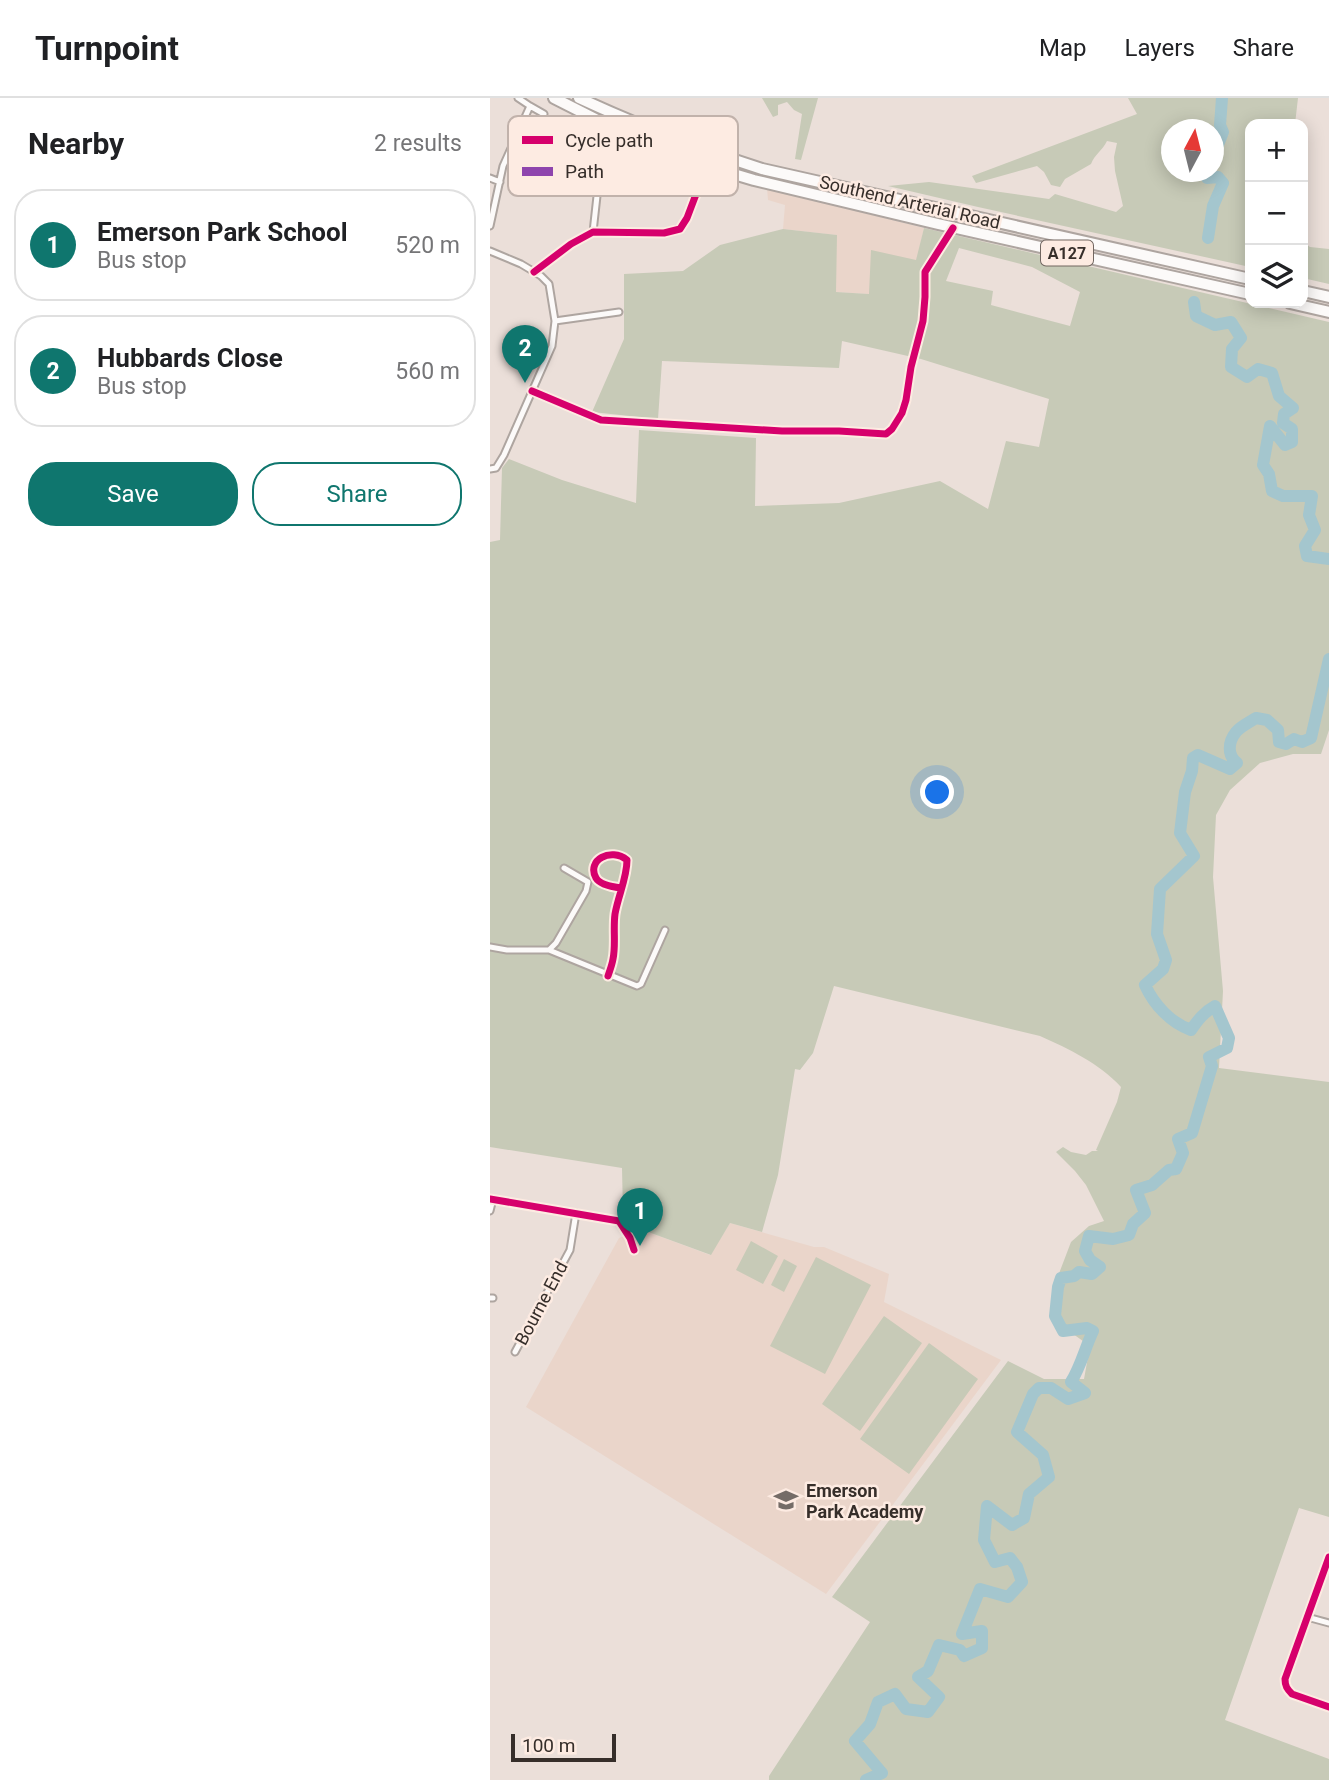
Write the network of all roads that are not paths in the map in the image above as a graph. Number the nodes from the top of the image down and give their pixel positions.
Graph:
1 (518, 98) edge
2 (554, 98) edge
3 (579, 98) edge
4 (530, 106) junction
5 (544, 114) dead end
6 (526, 116) edge
7 (589, 116) edge
8 (617, 116) edge
9 (508, 155) edge
10 (738, 161) edge
11 (738, 175) edge
12 (490, 178) edge
13 (500, 182) junction
14 (597, 196) edge
15 (695, 196) edge
16 (490, 226) edge
17 (953, 228) junction
18 (593, 232) junction
19 (490, 251) edge
20 (534, 272) junction
21 (1245, 278) edge
22 (1308, 292) edge
23 (1245, 293) edge
24 (1327, 296) edge
25 (1308, 307) edge
26 (619, 312) dead end
27 (1329, 312) edge
28 (555, 321) junction
29 (532, 391) junction
30 (490, 469) edge
31 (564, 868) dead end
32 (621, 888) junction
33 (665, 930) dead end
34 (490, 947) edge
35 (549, 950) junction
36 (608, 975) junction
37 (491, 1199) edge
38 (490, 1211) edge
39 (576, 1213) junction
40 (634, 1250) dead end
41 (515, 1352) dead end
42 (1329, 1557) edge
43 (1307, 1617) junction
44 (1329, 1623) edge
45 (1329, 1707) edge

1 - 4 street
2 - 7 highway, Southend Arterial Road / A127
3 - 8 highway, Southend Arterial Road / A127
4 - 5 street
4 - 6 street
9 - 13 street
10 - 21 highway, Southend Arterial Road / A127
11 - 17 highway, Southend Arterial Road / A127
12 - 13 street
13 - 16 street
14 - 18 street
15 - 18 street
17 - 23 highway, Southend Arterial Road / A127
17 - 29 street
18 - 20 street
19 - 20 street
20 - 28 street
22 - 24 highway
25 - 27 highway
26 - 28 street
28 - 29 street
29 - 30 street
31 - 35 street
32 - 32 street
32 - 36 street
33 - 36 street
34 - 35 street
35 - 36 street
37 - 38 street
37 - 39 street
39 - 40 street
39 - 41 street, Bourne End
42 - 43 street
43 - 44 street
43 - 45 street

